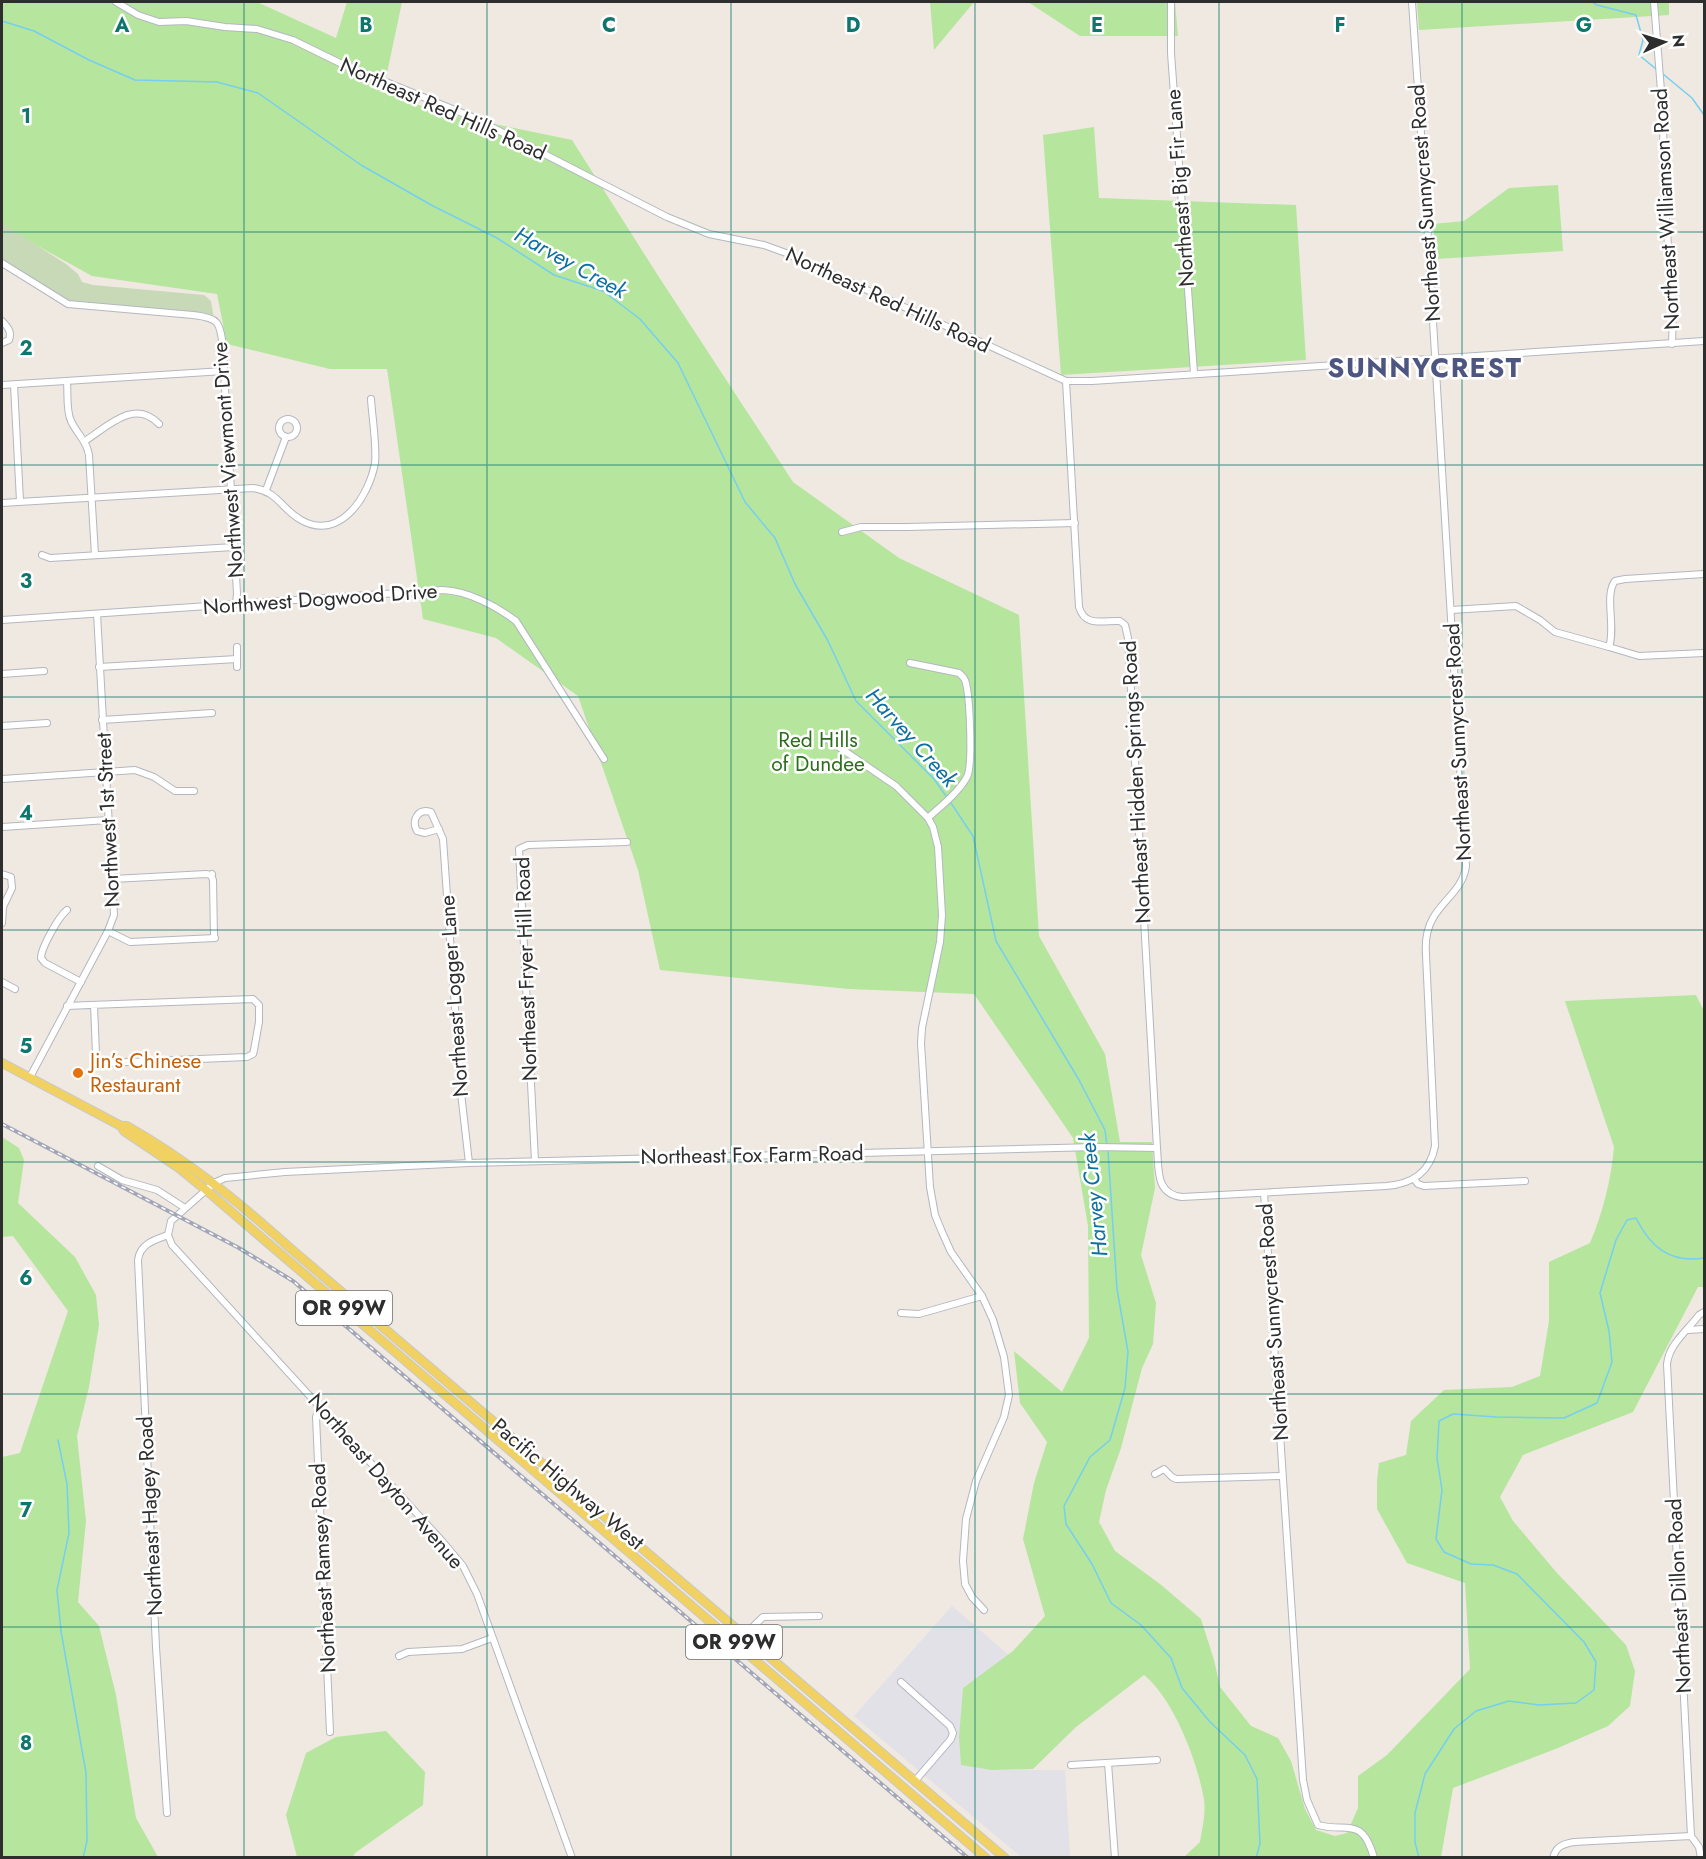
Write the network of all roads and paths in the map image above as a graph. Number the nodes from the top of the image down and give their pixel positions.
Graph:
1 (116, 2) edge
2 (1171, 2) edge
3 (1412, 2) edge
4 (1654, 2) edge
5 (2, 263) edge
6 (2, 321) edge
7 (1704, 341) edge
8 (2, 343) edge
9 (1672, 344) junction
10 (1436, 358) junction
11 (224, 370) junction
12 (1194, 373) junction
13 (1066, 381) junction
14 (67, 382) junction
15 (2, 385) edge
16 (14, 385) junction
17 (371, 399) dead end
18 (159, 424) dead end
19 (286, 436) dead end
20 (85, 441) junction
21 (231, 489) junction
22 (266, 490) junction
23 (92, 497) junction
24 (20, 501) junction
25 (2, 503) edge
26 (1075, 523) junction
27 (842, 532) dead end
28 (234, 547) junction
29 (42, 555) dead end
30 (95, 555) junction
31 (1704, 574) edge
32 (236, 604) junction
33 (1451, 610) junction
34 (97, 614) junction
35 (2, 620) edge
36 (237, 647) dead end
37 (1609, 647) junction
38 (1704, 653) edge
39 (910, 663) dead end
40 (99, 667) junction
41 (44, 671) dead end
42 (2, 674) edge
43 (212, 713) dead end
44 (102, 720) junction
45 (47, 723) dead end
46 (2, 726) edge
47 (824, 737) dead end
48 (604, 759) dead end
49 (105, 772) junction
50 (2, 779) edge
51 (194, 791) dead end
52 (928, 818) junction
53 (108, 820) junction
54 (2, 826) edge
55 (439, 830) dead end
56 (627, 842) dead end
57 (2, 874) edge
58 (112, 879) junction
59 (67, 910) dead end
60 (2, 923) edge
61 (108, 931) junction
62 (2, 982) edge
63 (81, 982) junction
64 (15, 989) dead end
65 (94, 1005) junction
66 (67, 1006) junction
67 (2, 1062) edge
68 (30, 1077) junction
69 (121, 1126) junction
70 (1157, 1148) junction
71 (929, 1151) junction
72 (535, 1161) junction
73 (469, 1163) junction
74 (98, 1166) dead end
75 (1414, 1179) junction
76 (1525, 1180) dead end
77 (214, 1183) junction
78 (206, 1190) junction
79 (1264, 1193) junction
80 (185, 1208) junction
81 (168, 1235) junction
82 (982, 1296) junction
83 (1704, 1312) edge
84 (901, 1313) dead end
85 (1704, 1329) edge
86 (1688, 1330) junction
87 (320, 1405) junction
88 (1155, 1474) dead end
89 (1282, 1476) junction
90 (984, 1610) dead end
91 (819, 1616) dead end
92 (744, 1635) junction
93 (492, 1638) junction
94 (736, 1643) junction
95 (399, 1656) dead end
96 (901, 1682) dead end
97 (330, 1732) dead end
98 (1157, 1760) dead end
99 (1108, 1763) junction
100 (1071, 1765) dead end
101 (915, 1781) junction
102 (167, 1813) dead end
103 (1691, 1836) junction
104 (572, 1857) edge
105 (986, 1857) edge
106 (1005, 1857) edge
107 (1115, 1857) edge
108 (1374, 1857) edge
109 (1553, 1857) edge
110 (1701, 1857) edge

1 - 13 street, Northeast Red Hills Road
2 - 12 street, Northeast Big Fir Lane
3 - 10 street, Northeast Sunnycrest Road
4 - 9 street, Northeast Williamson Road
5 - 11 street, Northwest Viewmont Drive
6 - 8 street
7 - 9 street, Northeast Red Hills Road
9 - 10 street, Northeast Red Hills Road
10 - 12 street, Northeast Red Hills Road
10 - 33 street, Northeast Sunnycrest Road
11 - 14 street
11 - 21 street, Northwest Viewmont Drive
12 - 13 street, Northeast Red Hills Road
13 - 26 street, Northeast Hidden Springs Road
14 - 16 street
14 - 20 street
15 - 16 street
16 - 24 street
17 - 22 street
18 - 20 street
19 - 22 street
20 - 23 street
21 - 22 street
21 - 23 street
21 - 28 street, Northwest Viewmont Drive
23 - 24 street
23 - 30 street
24 - 25 street
26 - 27 street
26 - 70 street, Northeast Hidden Springs Road
28 - 30 street
28 - 32 street, Northwest Viewmont Drive
29 - 30 street
31 - 37 street
32 - 34 street, Northwest Dogwood Drive
32 - 48 street, Northwest Dogwood Drive
33 - 37 street
33 - 75 street, Northeast Sunnycrest Road
34 - 35 street, Northwest Dogwood Drive
34 - 40 street, Northwest 1st Street
36 - 40 street
37 - 38 street
39 - 52 street
40 - 44 street, Northwest 1st Street
41 - 42 street
43 - 44 street
44 - 49 street, Northwest 1st Street
45 - 46 street
47 - 52 street
49 - 50 street
49 - 51 street
49 - 53 street, Northwest 1st Street
52 - 71 street
53 - 54 street
53 - 58 street, Northwest 1st Street
55 - 73 street, Northeast Logger Lane
56 - 72 street, Northeast Fryer Hill Road
57 - 60 street
58 - 61 street, Northwest 1st Street
58 - 61 street
59 - 63 street
61 - 63 street, Northwest 1st Street
62 - 64 street
63 - 66 street, Northwest 1st Street
65 - 65 street
65 - 66 street
66 - 68 street, Northwest 1st Street
67 - 68 main road, OR 99W
68 - 69 main road, Pacific Highway West / OR 99W
69 - 77 main road, Pacific Highway West / OR 99W
69 - 78 main road, Pacific Highway West / OR 99W
70 - 71 street, Northeast Fox Farm Road
70 - 79 street
71 - 72 street, Northeast Fox Farm Road
71 - 82 street
72 - 73 street, Northeast Fox Farm Road
73 - 77 street, Northeast Fox Farm Road
74 - 80 street
75 - 76 street
75 - 79 street, Northeast Sunnycrest Road
77 - 78 street, Northeast Fox Farm Road
77 - 92 main road, Pacific Highway West / OR 99W
78 - 80 street
78 - 94 main road, Pacific Highway West / OR 99W
79 - 89 street, Northeast Sunnycrest Road
80 - 81 street
81 - 87 street, Northeast Dayton Avenue
81 - 102 street, Northeast Hagey Road
82 - 84 street
82 - 90 street
83 - 86 street
85 - 86 street
86 - 103 street, Northeast Dillon Road
87 - 93 street, Northeast Dayton Avenue
87 - 97 street, Northeast Ramsey Road
88 - 89 street
89 - 108 street, Northeast Sunnycrest Road
91 - 92 street
92 - 94 street
92 - 101 main road, Pacific Highway West / OR 99W
93 - 95 street
93 - 104 street, Northeast Dayton Avenue
94 - 105 main road, Pacific Highway West / OR 99W
96 - 101 street
98 - 99 street
99 - 100 street
99 - 107 street
101 - 106 main road, Pacific Highway West / OR 99W
103 - 109 street
103 - 110 street

